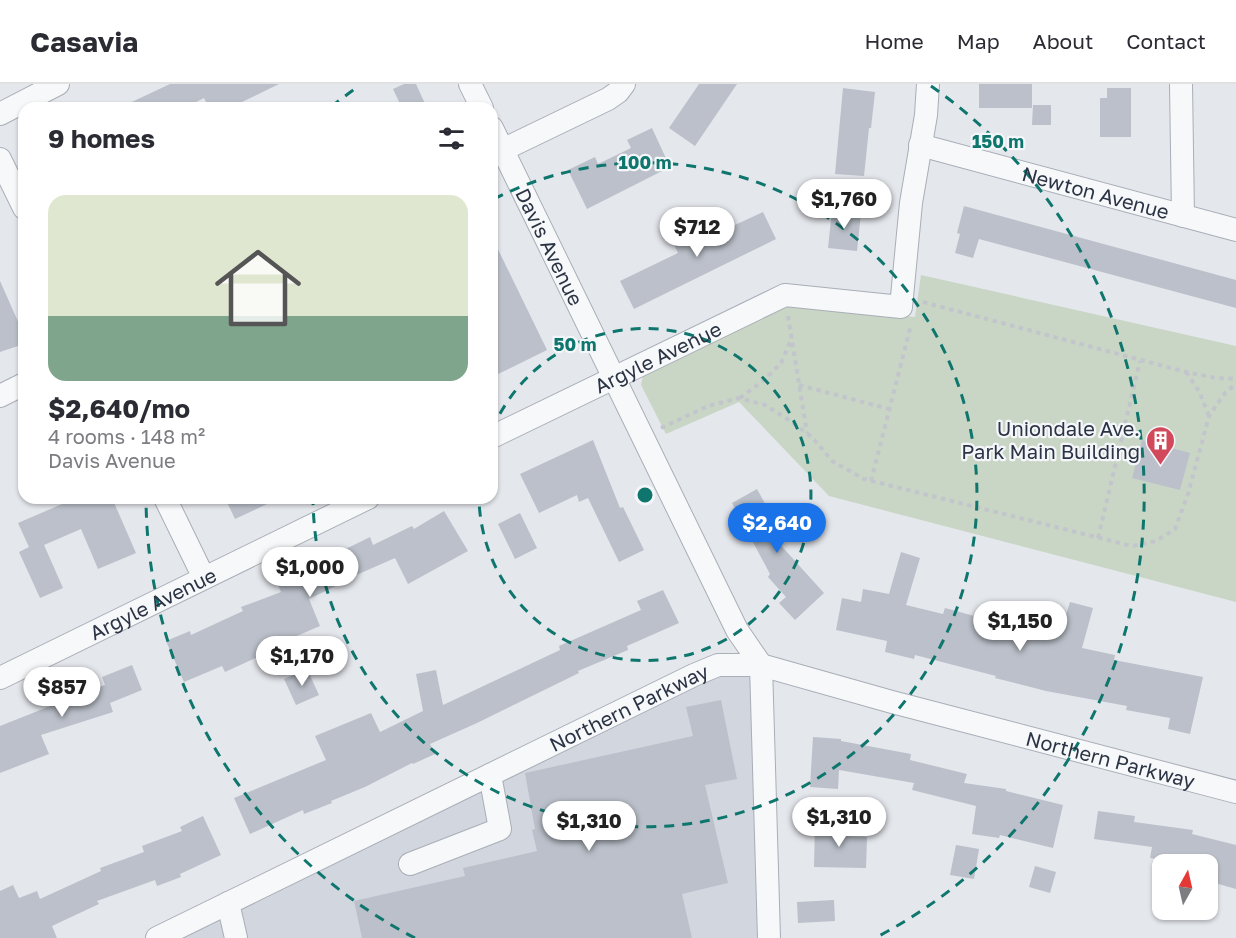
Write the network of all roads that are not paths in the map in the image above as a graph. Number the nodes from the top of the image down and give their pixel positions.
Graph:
1 (58, 84) edge
2 (470, 84) edge
3 (624, 84) edge
4 (928, 84) edge
5 (1181, 84) edge
6 (10, 101) edge
7 (479, 102) edge
8 (920, 145) junction
9 (498, 152) edge
10 (498, 154) edge
11 (0, 159) edge
12 (18, 196) edge
13 (1183, 216) junction
14 (1236, 230) edge
15 (614, 378) junction
16 (18, 387) edge
17 (0, 396) edge
18 (498, 434) edge
19 (168, 504) edge
20 (356, 504) edge
21 (204, 578) junction
22 (761, 665) junction
23 (0, 678) edge
24 (490, 775) junction
25 (1236, 792) edge
26 (410, 864) dead end
27 (228, 903) junction
28 (157, 938) edge
29 (236, 938) edge
30 (769, 938) edge

1 - 6 street
2 - 7 street
3 - 9 street
4 - 8 street
5 - 13 street
8 - 13 street, Newton Avenue
8 - 15 street, Argyle Avenue
10 - 15 street, Davis Avenue
11 - 12 street
13 - 14 street, Newton Avenue
15 - 18 street, Argyle Avenue
15 - 22 street, Davis Avenue
16 - 17 street
19 - 21 street
20 - 21 street, Argyle Avenue
21 - 23 street, Argyle Avenue
22 - 24 street, Northern Parkway
22 - 25 street, Northern Parkway
22 - 30 street
24 - 26 street
24 - 27 street, Northern Parkway
27 - 28 street, Northern Parkway
27 - 29 street

